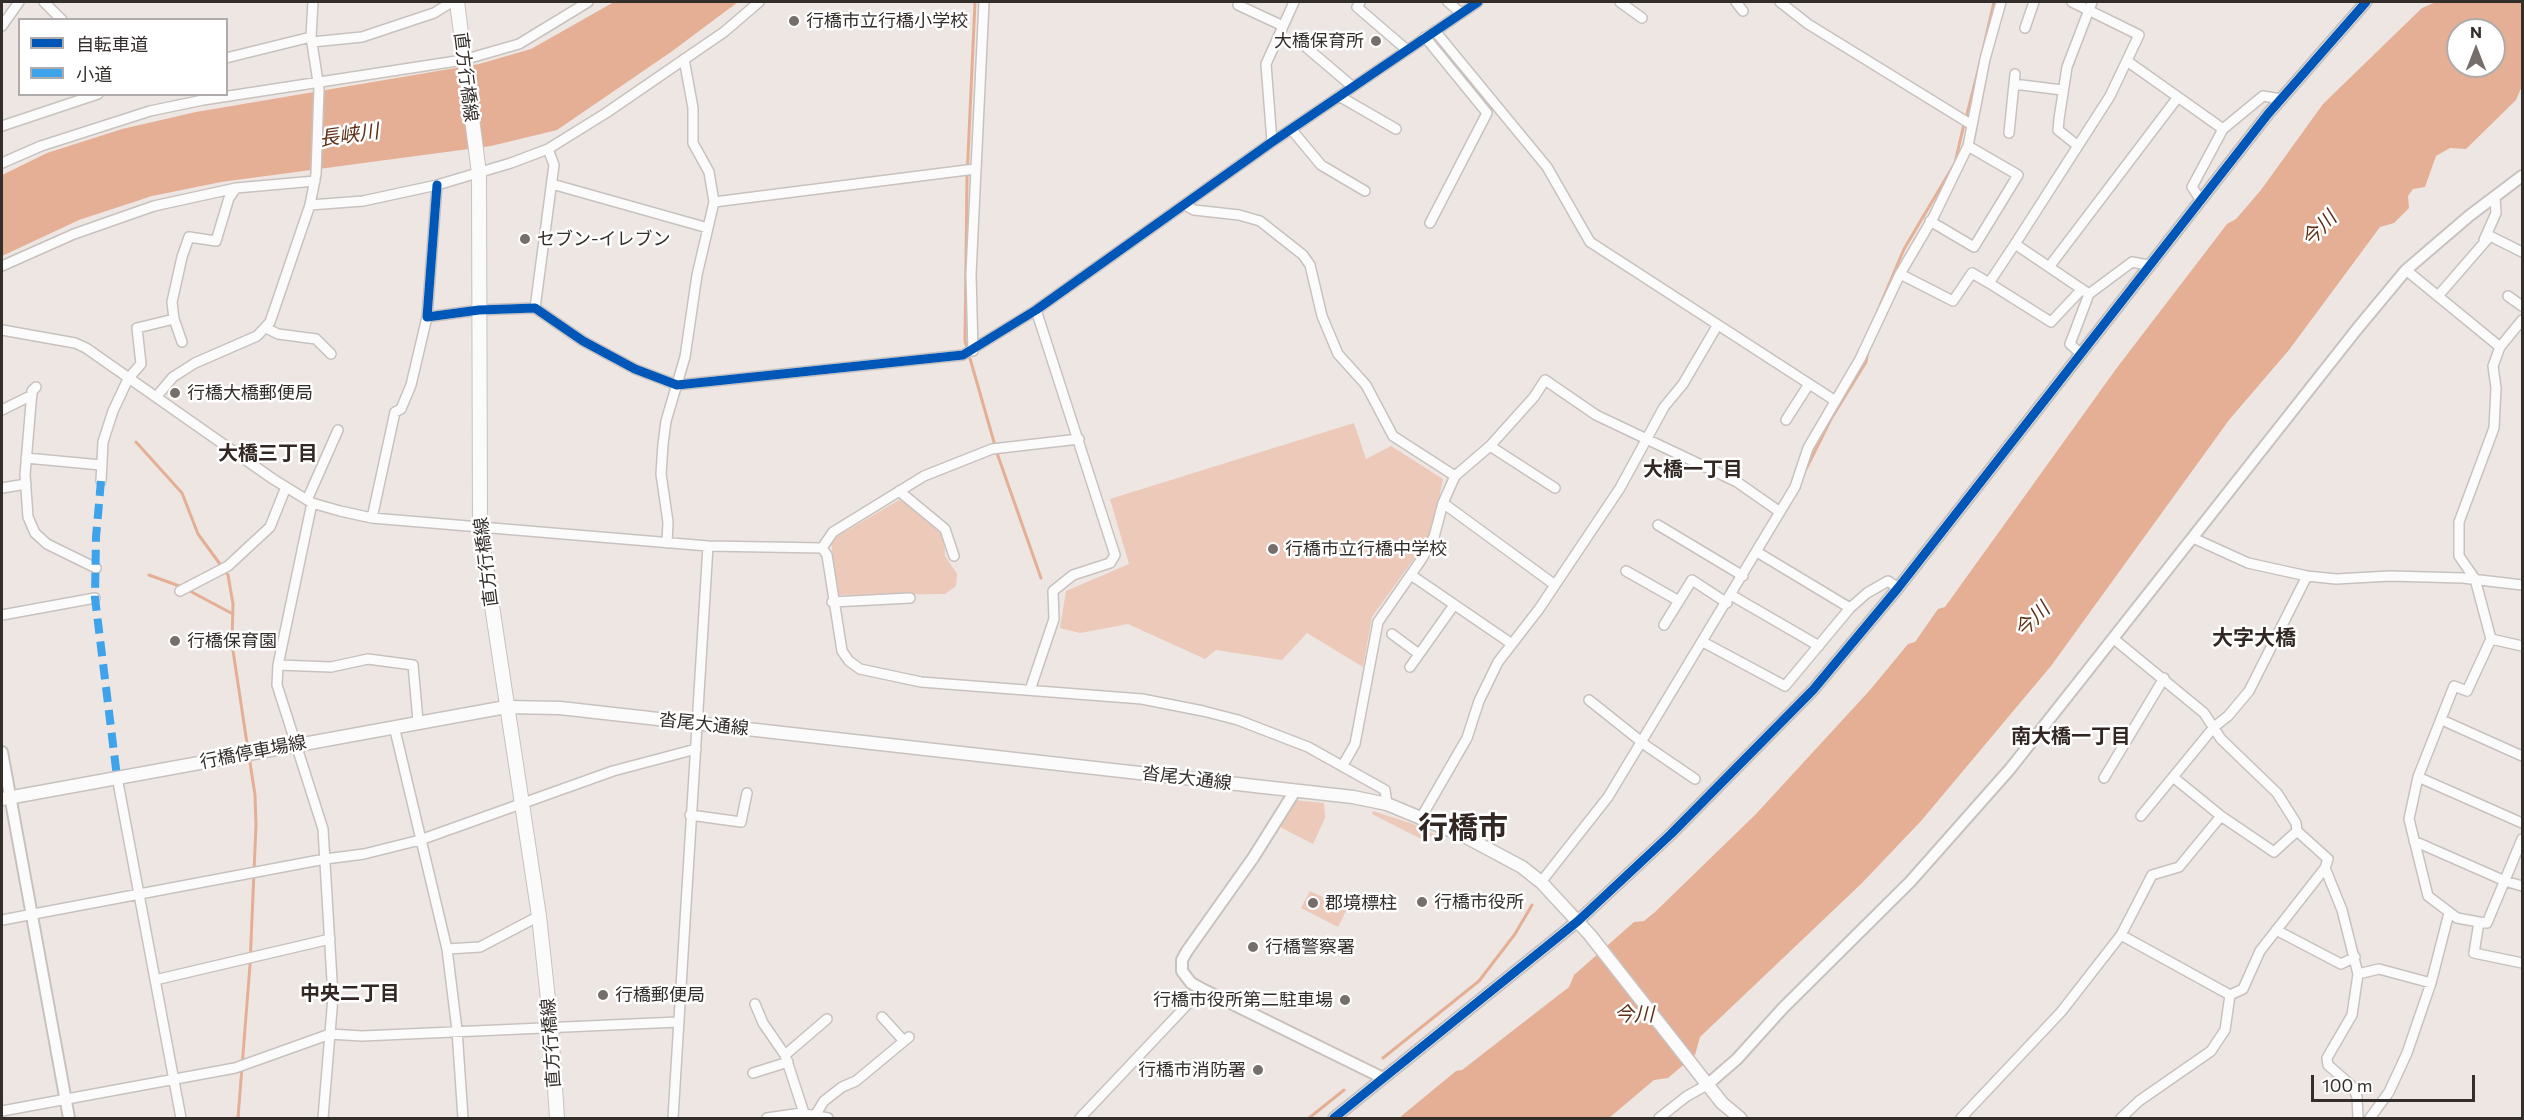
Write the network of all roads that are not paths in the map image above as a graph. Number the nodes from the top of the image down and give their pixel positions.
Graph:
1 (20, 2) edge
2 (44, 2) edge
3 (313, 2) edge
4 (452, 2) edge
5 (457, 2) edge
6 (588, 2) edge
7 (759, 2) edge
8 (984, 2) edge
9 (1294, 2) edge
10 (1360, 2) edge
11 (1448, 2) edge
12 (1478, 2) edge
13 (1620, 2) edge
14 (1736, 2) edge
15 (1780, 2) edge
16 (2001, 2) edge
17 (2034, 2) edge
18 (2072, 2) edge
19 (2366, 2) edge
20 (1238, 5) dead end
21 (2091, 5) edge
22 (1743, 11) dead end
23 (1461, 13) junction
24 (60, 18) edge
25 (1642, 18) dead end
26 (2, 26) edge
27 (1283, 26) junction
28 (2025, 28) dead end
29 (1435, 31) junction
30 (1425, 38) junction
31 (312, 39) junction
32 (1307, 48) dead end
33 (1407, 50) junction
34 (228, 58) edge
35 (684, 58) junction
36 (2127, 61) junction
37 (463, 63) junction
38 (319, 85) junction
39 (1353, 87) junction
40 (2062, 90) junction
41 (92, 96) edge
42 (1339, 96) junction
43 (2178, 97) junction
44 (2281, 99) junction
45 (1972, 125) junction
46 (2, 126) edge
47 (1292, 129) junction
48 (1396, 129) dead end
49 (2223, 129) junction
50 (2009, 133) dead end
51 (1272, 142) junction
52 (1968, 146) junction
53 (2078, 146) junction
54 (548, 149) junction
55 (2, 163) edge
56 (478, 167) junction
57 (975, 169) junction
58 (2523, 176) edge
59 (315, 177) junction
60 (552, 184) junction
61 (436, 185) junction
62 (236, 188) junction
63 (1365, 190) dead end
64 (2495, 197) junction
65 (2200, 199) junction
66 (714, 202) junction
67 (310, 205) junction
68 (1185, 205) junction
69 (1930, 221) junction
70 (1430, 224) dead end
71 (708, 228) junction
72 (2015, 244) junction
73 (2481, 246) junction
74 (2523, 252) edge
75 (2148, 265) junction
76 (2, 266) edge
77 (2049, 267) junction
78 (2406, 270) junction
79 (1900, 274) junction
80 (1989, 283) junction
81 (2085, 291) junction
82 (2438, 296) junction
83 (2508, 296) dead end
84 (2523, 306) edge
85 (535, 308) junction
86 (479, 310) junction
87 (1036, 310) junction
88 (427, 317) junction
89 (174, 319) junction
90 (2523, 320) edge
91 (1717, 326) junction
92 (266, 328) junction
93 (2, 330) edge
94 (182, 342) dead end
95 (2500, 348) junction
96 (973, 351) junction
97 (2080, 353) junction
98 (331, 354) dead end
99 (128, 379) junction
100 (1809, 384) junction
101 (677, 385) junction
102 (156, 397) junction
103 (1834, 400) junction
104 (2, 410) edge
105 (1786, 420) dead end
106 (338, 430) dead end
107 (1646, 438) junction
108 (1078, 439) junction
109 (1490, 446) junction
110 (26, 458) junction
111 (101, 465) junction
112 (1455, 476) junction
113 (101, 481) dead end
114 (26, 484) junction
115 (285, 487) junction
116 (2, 488) edge
117 (1555, 488) dead end
118 (899, 491) junction
119 (309, 501) junction
120 (1443, 503) junction
121 (1780, 512) junction
122 (372, 518) junction
123 (1658, 525) dead end
124 (480, 527) junction
125 (2193, 538) junction
126 (667, 543) junction
127 (708, 546) junction
128 (822, 548) junction
129 (1757, 552) junction
130 (954, 556) dead end
131 (96, 568) dead end
132 (1626, 571) dead end
133 (1411, 575) junction
134 (1743, 576) junction
135 (2307, 576) junction
136 (2475, 579) junction
137 (1555, 585) junction
138 (2523, 585) edge
139 (1898, 588) junction
140 (180, 591) dead end
141 (95, 598) dead end
142 (910, 598) dead end
143 (1729, 599) junction
144 (1679, 601) junction
145 (832, 602) junction
146 (1454, 605) junction
147 (1850, 608) junction
148 (2, 615) edge
149 (1664, 625) dead end
150 (1392, 634) dead end
151 (2114, 639) junction
152 (2491, 639) junction
153 (1703, 642) junction
154 (1512, 644) junction
155 (1820, 646) junction
156 (2523, 646) edge
157 (1419, 654) junction
158 (278, 665) junction
159 (1410, 667) dead end
160 (2164, 678) junction
161 (1030, 690) junction
162 (1589, 699) dead end
163 (506, 707) junction
164 (2442, 720) junction
165 (418, 721) junction
166 (698, 723) junction
167 (394, 726) junction
168 (2214, 727) junction
169 (1643, 741) junction
170 (294, 744) junction
171 (696, 749) junction
172 (2, 752) edge
173 (2523, 756) edge
174 (1343, 765) junction
175 (117, 777) junction
176 (2173, 777) junction
177 (2418, 777) junction
178 (1695, 778) dead end
179 (2104, 778) dead end
180 (1295, 791) junction
181 (747, 794) dead end
182 (6, 798) edge
183 (522, 804) junction
184 (1387, 804) junction
185 (690, 815) junction
186 (1422, 816) junction
187 (2142, 816) dead end
188 (2221, 816) junction
189 (2523, 823) edge
190 (2297, 831) junction
191 (2523, 839) edge
192 (420, 840) junction
193 (2414, 841) junction
194 (325, 859) junction
195 (2325, 868) junction
196 (2505, 881) junction
197 (1541, 882) junction
198 (2523, 886) edge
199 (139, 894) junction
200 (2449, 913) junction
201 (32, 914) junction
202 (539, 916) junction
203 (2, 920) edge
204 (1578, 921) junction
205 (2479, 922) junction
206 (2276, 930) junction
207 (2121, 934) junction
208 (330, 939) junction
209 (447, 949) junction
210 (2355, 957) junction
211 (2523, 963) edge
212 (2358, 974) junction
213 (155, 980) junction
214 (2431, 982) junction
215 (1202, 989) junction
216 (2230, 995) junction
217 (755, 1005) dead end
218 (882, 1017) dead end
219 (827, 1019) dead end
220 (678, 1022) junction
221 (551, 1027) junction
222 (458, 1030) junction
223 (330, 1034) junction
224 (787, 1059) junction
225 (753, 1073) dead end
226 (1383, 1078) junction
227 (174, 1079) junction
228 (1707, 1085) junction
229 (66, 1100) junction
230 (2, 1111) edge
231 (804, 1113) junction
232 (816, 1114) junction
233 (69, 1119) edge
234 (181, 1119) edge
235 (323, 1119) edge
236 (463, 1119) edge
237 (557, 1119) edge
238 (673, 1119) edge
239 (766, 1119) edge
240 (828, 1119) edge
241 (1080, 1119) edge
242 (1334, 1119) edge
243 (1659, 1119) edge
244 (1740, 1119) edge
245 (1961, 1119) edge
246 (2121, 1119) edge
247 (2358, 1119) edge
248 (2370, 1119) edge

1 - 26 street
2 - 24 street
3 - 31 street
4 - 31 street
5 - 37 main road, 直方行橋線
6 - 37 street
7 - 35 street
8 - 57 street
9 - 27 street
10 - 33 street
11 - 23 street
12 - 23 street
13 - 25 street
14 - 22 street
15 - 45 street
16 - 45 street
17 - 28 street
18 - 21 street
19 - 44 street
20 - 27 street
21 - 36 street
21 - 40 street
23 - 29 street
27 - 51 street
29 - 30 street
29 - 91 street
30 - 33 street
30 - 70 street
31 - 34 street
31 - 38 street
32 - 39 street
33 - 39 street
35 - 54 street
35 - 66 street
36 - 43 street
36 - 53 street
37 - 38 street
37 - 56 main road, 直方行橋線
38 - 55 street
38 - 59 street
39 - 42 street
40 - 50 street
40 - 53 street
41 - 46 street
42 - 47 street
42 - 48 street
43 - 49 street
43 - 77 street
44 - 49 street
44 - 65 street
45 - 52 street
47 - 51 street
47 - 63 street
49 - 65 street
51 - 68 street
52 - 69 street
52 - 69 street
53 - 72 street
54 - 56 street
54 - 60 street
56 - 61 street
56 - 86 main road, 直方行橋線
57 - 66 street
57 - 96 street
58 - 64 street
59 - 62 street
59 - 67 street
60 - 71 street
60 - 85 street
61 - 67 street
61 - 88 street
62 - 76 street
62 - 89 street
64 - 73 street
64 - 78 street
65 - 75 street
66 - 71 street
67 - 92 street
68 - 87 street
68 - 112 street
69 - 79 street
71 - 101 street
72 - 77 street
72 - 80 street
73 - 74 street
73 - 82 street
75 - 81 street
75 - 97 street
77 - 81 street
78 - 82 street
78 - 125 street
79 - 80 street
79 - 103 street
80 - 81 street
81 - 97 street
82 - 95 street
83 - 84 street
85 - 86 street
85 - 101 street
86 - 88 street
86 - 124 main road, 直方行橋線
87 - 96 street
87 - 108 street
88 - 122 street
89 - 94 street
89 - 99 street
90 - 95 street
91 - 100 street
91 - 107 street
92 - 98 street
92 - 102 street
93 - 99 street
95 - 136 street
96 - 101 street
97 - 139 street
99 - 102 street
99 - 111 street
100 - 103 street
100 - 105 street
101 - 126 street
102 - 115 street
103 - 121 street
104 - 110 street
106 - 119 street
107 - 109 street
107 - 121 street
107 - 137 street
108 - 118 street
108 - 161 street
109 - 112 street
109 - 117 street
110 - 111 street
110 - 114 street
111 - 113 street
112 - 120 street
114 - 116 street
114 - 131 street
115 - 119 street
115 - 140 street
118 - 128 street
118 - 130 street
119 - 122 street
119 - 158 street
120 - 133 street
120 - 137 street
121 - 129 street
122 - 124 street
123 - 134 street
124 - 126 street
124 - 163 main road, 直方行橋線
125 - 135 street
125 - 151 street
126 - 127 street
127 - 128 street
127 - 166 street
128 - 145 street
129 - 134 street
129 - 147 street
132 - 144 street
133 - 146 street
133 - 174 street
134 - 143 street
135 - 136 street
135 - 168 street
136 - 138 street
136 - 152 street
137 - 154 street
139 - 147 street
139 - 204 street
141 - 148 street
142 - 145 street
143 - 144 street
143 - 153 street
143 - 155 street
144 - 149 street
145 - 161 street
146 - 154 street
146 - 157 street
147 - 155 street
150 - 157 street
151 - 160 street
151 - 228 street
152 - 156 street
152 - 164 street
153 - 155 street
153 - 169 street
154 - 186 street
157 - 159 street
158 - 165 street
158 - 170 street
160 - 168 street
160 - 179 street
161 - 174 street
162 - 169 street
163 - 165 main road, 行橋停車場線
163 - 166 main road, 沓尾大通線
163 - 183 main road, 直方行橋線
164 - 173 street
164 - 177 street
165 - 167 main road, 行橋停車場線
166 - 171 street
166 - 180 main road, 沓尾大通線
167 - 170 main road, 行橋停車場線
167 - 192 street
168 - 176 street
168 - 190 street
169 - 178 street
169 - 197 street
170 - 175 main road, 行橋停車場線
170 - 194 street
171 - 183 street
171 - 185 street
172 - 182 street
174 - 184 street
175 - 182 main road, 行橋停車場線
175 - 199 street
176 - 187 street
176 - 188 street
177 - 189 street
177 - 193 street
180 - 184 main road, 沓尾大通線
180 - 215 street
181 - 185 street
182 - 201 street
183 - 192 street
183 - 202 main road, 直方行橋線
184 - 186 main road, 沓尾大通線
185 - 220 street
186 - 197 main road, 沓尾大通線
188 - 190 street
188 - 207 street
190 - 195 street
191 - 196 street
192 - 194 street
192 - 209 street
193 - 196 street
193 - 200 street
194 - 199 street
194 - 208 street
195 - 206 street
195 - 210 street
196 - 198 street
196 - 205 street
197 - 204 main road, 沓尾大通線
199 - 201 street
199 - 213 street
200 - 205 street
200 - 214 street
201 - 203 street
201 - 229 street
202 - 209 street
202 - 221 main road, 直方行橋線
204 - 226 street
204 - 228 main road, 沓尾大通線
205 - 211 street
206 - 210 street
206 - 216 street
207 - 216 street
207 - 245 street
208 - 213 street
208 - 223 street
209 - 222 street
210 - 212 street
212 - 214 street
212 - 247 street
213 - 227 street
214 - 248 street
215 - 226 street
215 - 241 street
216 - 246 street
217 - 224 street
218 - 232 street
219 - 224 street
220 - 221 street
220 - 238 street
221 - 222 street
221 - 237 main road, 直方行橋線
222 - 223 street
222 - 236 street
223 - 227 street
223 - 235 street
224 - 225 street
224 - 231 street
226 - 242 street
227 - 229 street
227 - 234 street
228 - 243 street
228 - 244 main road, 沓尾大通線
229 - 230 street
229 - 233 street
231 - 232 street
231 - 239 street
232 - 240 street

